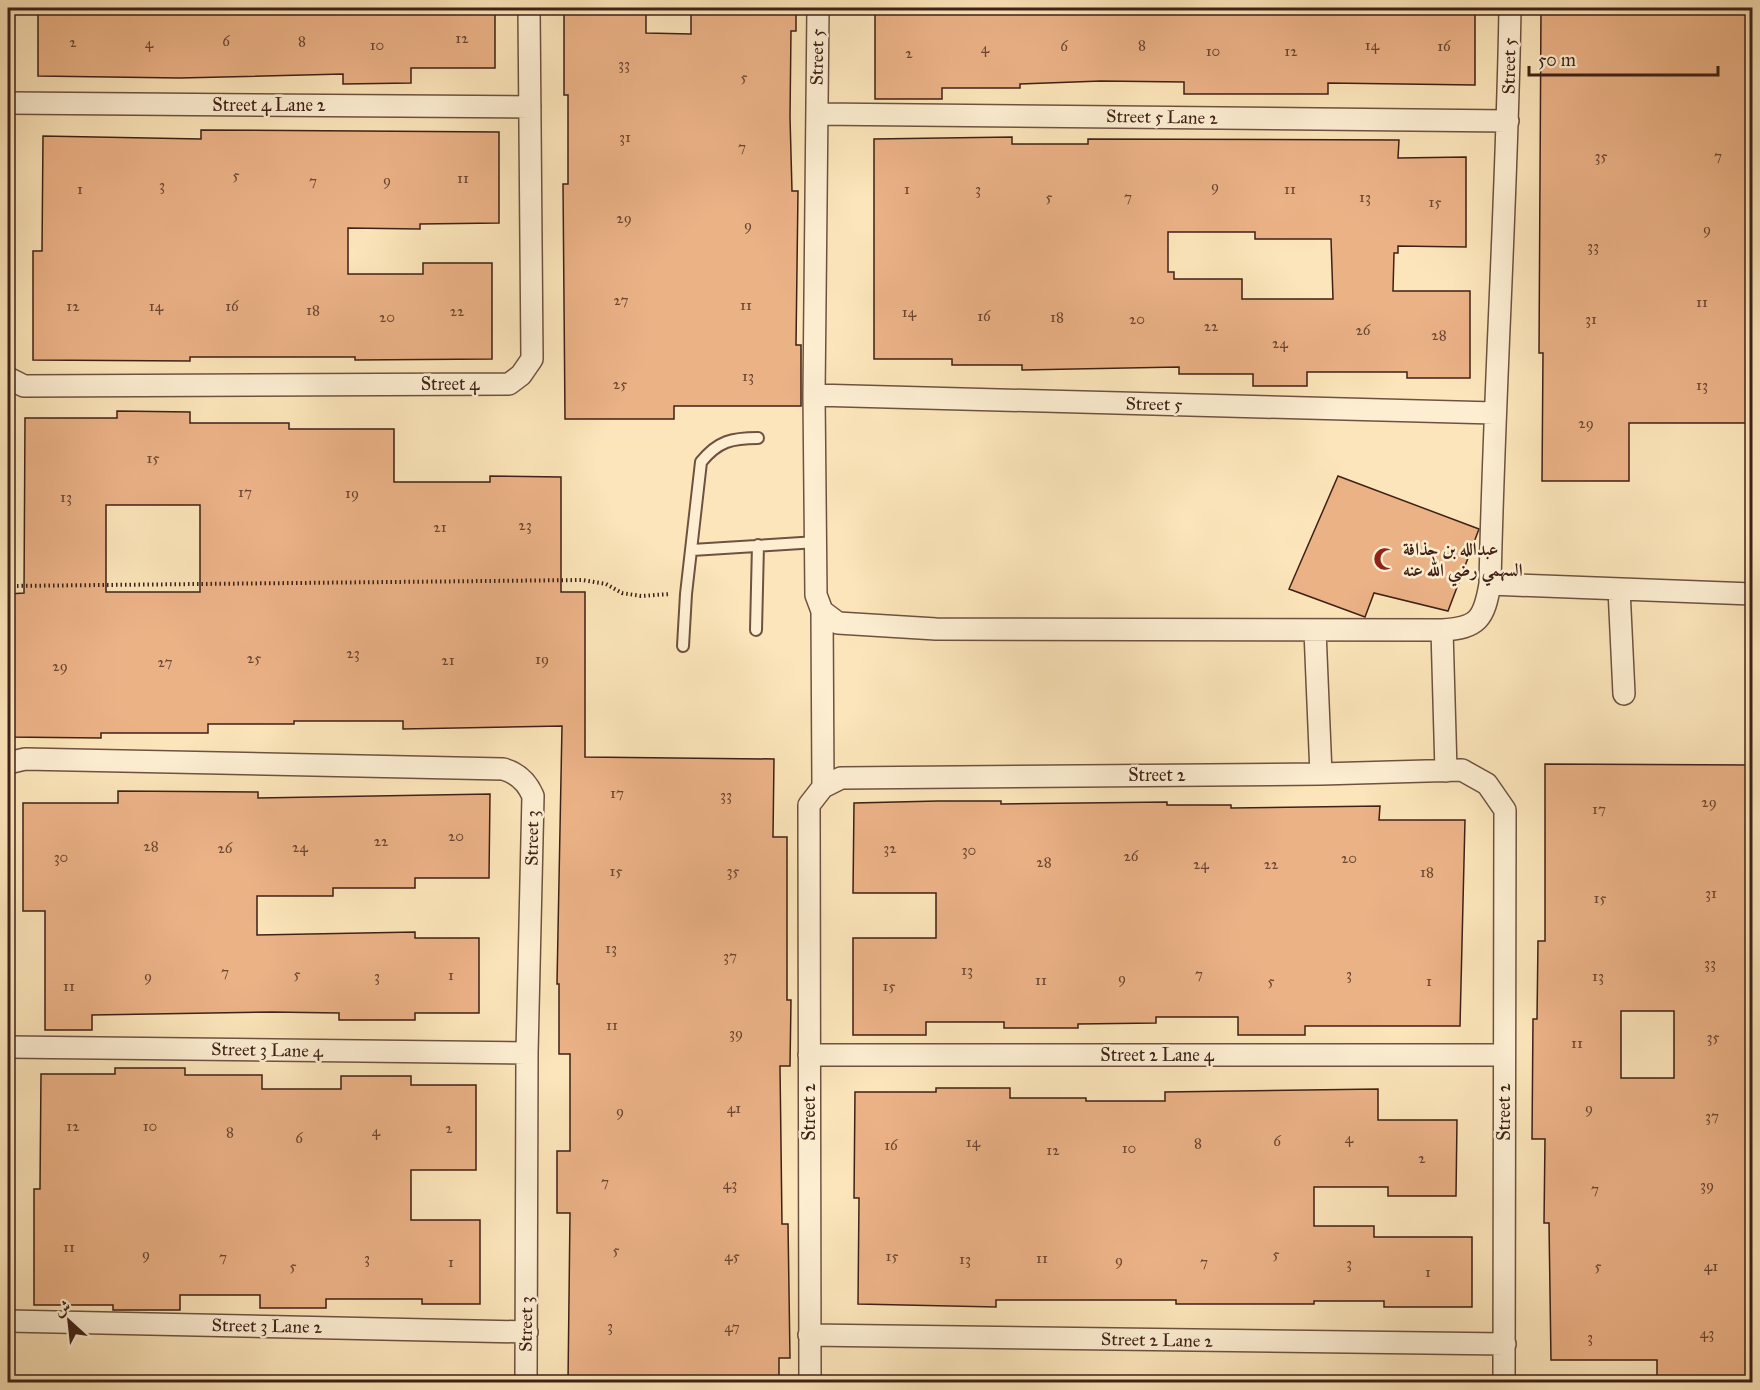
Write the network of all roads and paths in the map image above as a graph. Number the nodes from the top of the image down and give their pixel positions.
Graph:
1 (529, 8) edge
2 (818, 8) edge
3 (1510, 8) edge
4 (8, 103) edge
5 (530, 107) junction
6 (817, 114) junction
7 (1508, 121) junction
8 (8, 378) edge
9 (814, 395) junction
10 (1494, 413) junction
11 (758, 438) dead end
12 (817, 542) junction
13 (758, 544) junction
14 (692, 550) junction
15 (1490, 584) junction
16 (8, 586) edge
17 (1619, 588) junction
18 (686, 594) junction
19 (1752, 594) edge
20 (822, 611) junction
21 (756, 630) dead end
22 (1442, 630) junction
23 (1315, 631) junction
24 (682, 646) dead end
25 (1624, 694) dead end
26 (8, 763) edge
27 (1446, 771) junction
28 (1321, 774) junction
29 (823, 787) junction
30 (8, 1047) edge
31 (527, 1053) junction
32 (809, 1055) junction
33 (1504, 1055) junction
34 (8, 1321) edge
35 (527, 1332) junction
36 (809, 1335) junction
37 (1504, 1344) junction
38 (526, 1383) edge
39 (810, 1383) edge
40 (1504, 1383) edge

1 - 5 street, Street 4
2 - 6 street, Street 5
3 - 7 street, Street 5
4 - 5 street, Street 4 Lane 2
5 - 8 street, Street 4
6 - 7 street, Street 5 Lane 2
6 - 9 street, Street 5
7 - 10 street, Street 5
9 - 10 street, Street 5
9 - 12 street, Street 5
10 - 15 street, Street 5
11 - 14 lane
12 - 13 lane
12 - 20 street, Street 5
13 - 14 lane
13 - 21 lane
14 - 18 lane
15 - 17 street
15 - 22 street, Street 5
16 - 18 path
17 - 19 street
17 - 25 street
18 - 24 lane
20 - 23 street
20 - 29 street, Street 5
22 - 23 street
22 - 27 street
23 - 28 street
26 - 31 street, Street 3
27 - 28 street, Street 2
27 - 33 street, Street 2
28 - 29 street, Street 2
29 - 32 street, Street 2
30 - 31 street, Street 3 Lane 4
31 - 35 street, Street 3
32 - 33 street, Street 2 Lane 4
32 - 36 street, Street 2
33 - 37 street, Street 2
34 - 35 street, Street 3 Lane 2
35 - 38 street, Street 3
36 - 37 street, Street 2 Lane 2
36 - 39 street, Street 2
37 - 40 street, Street 2

